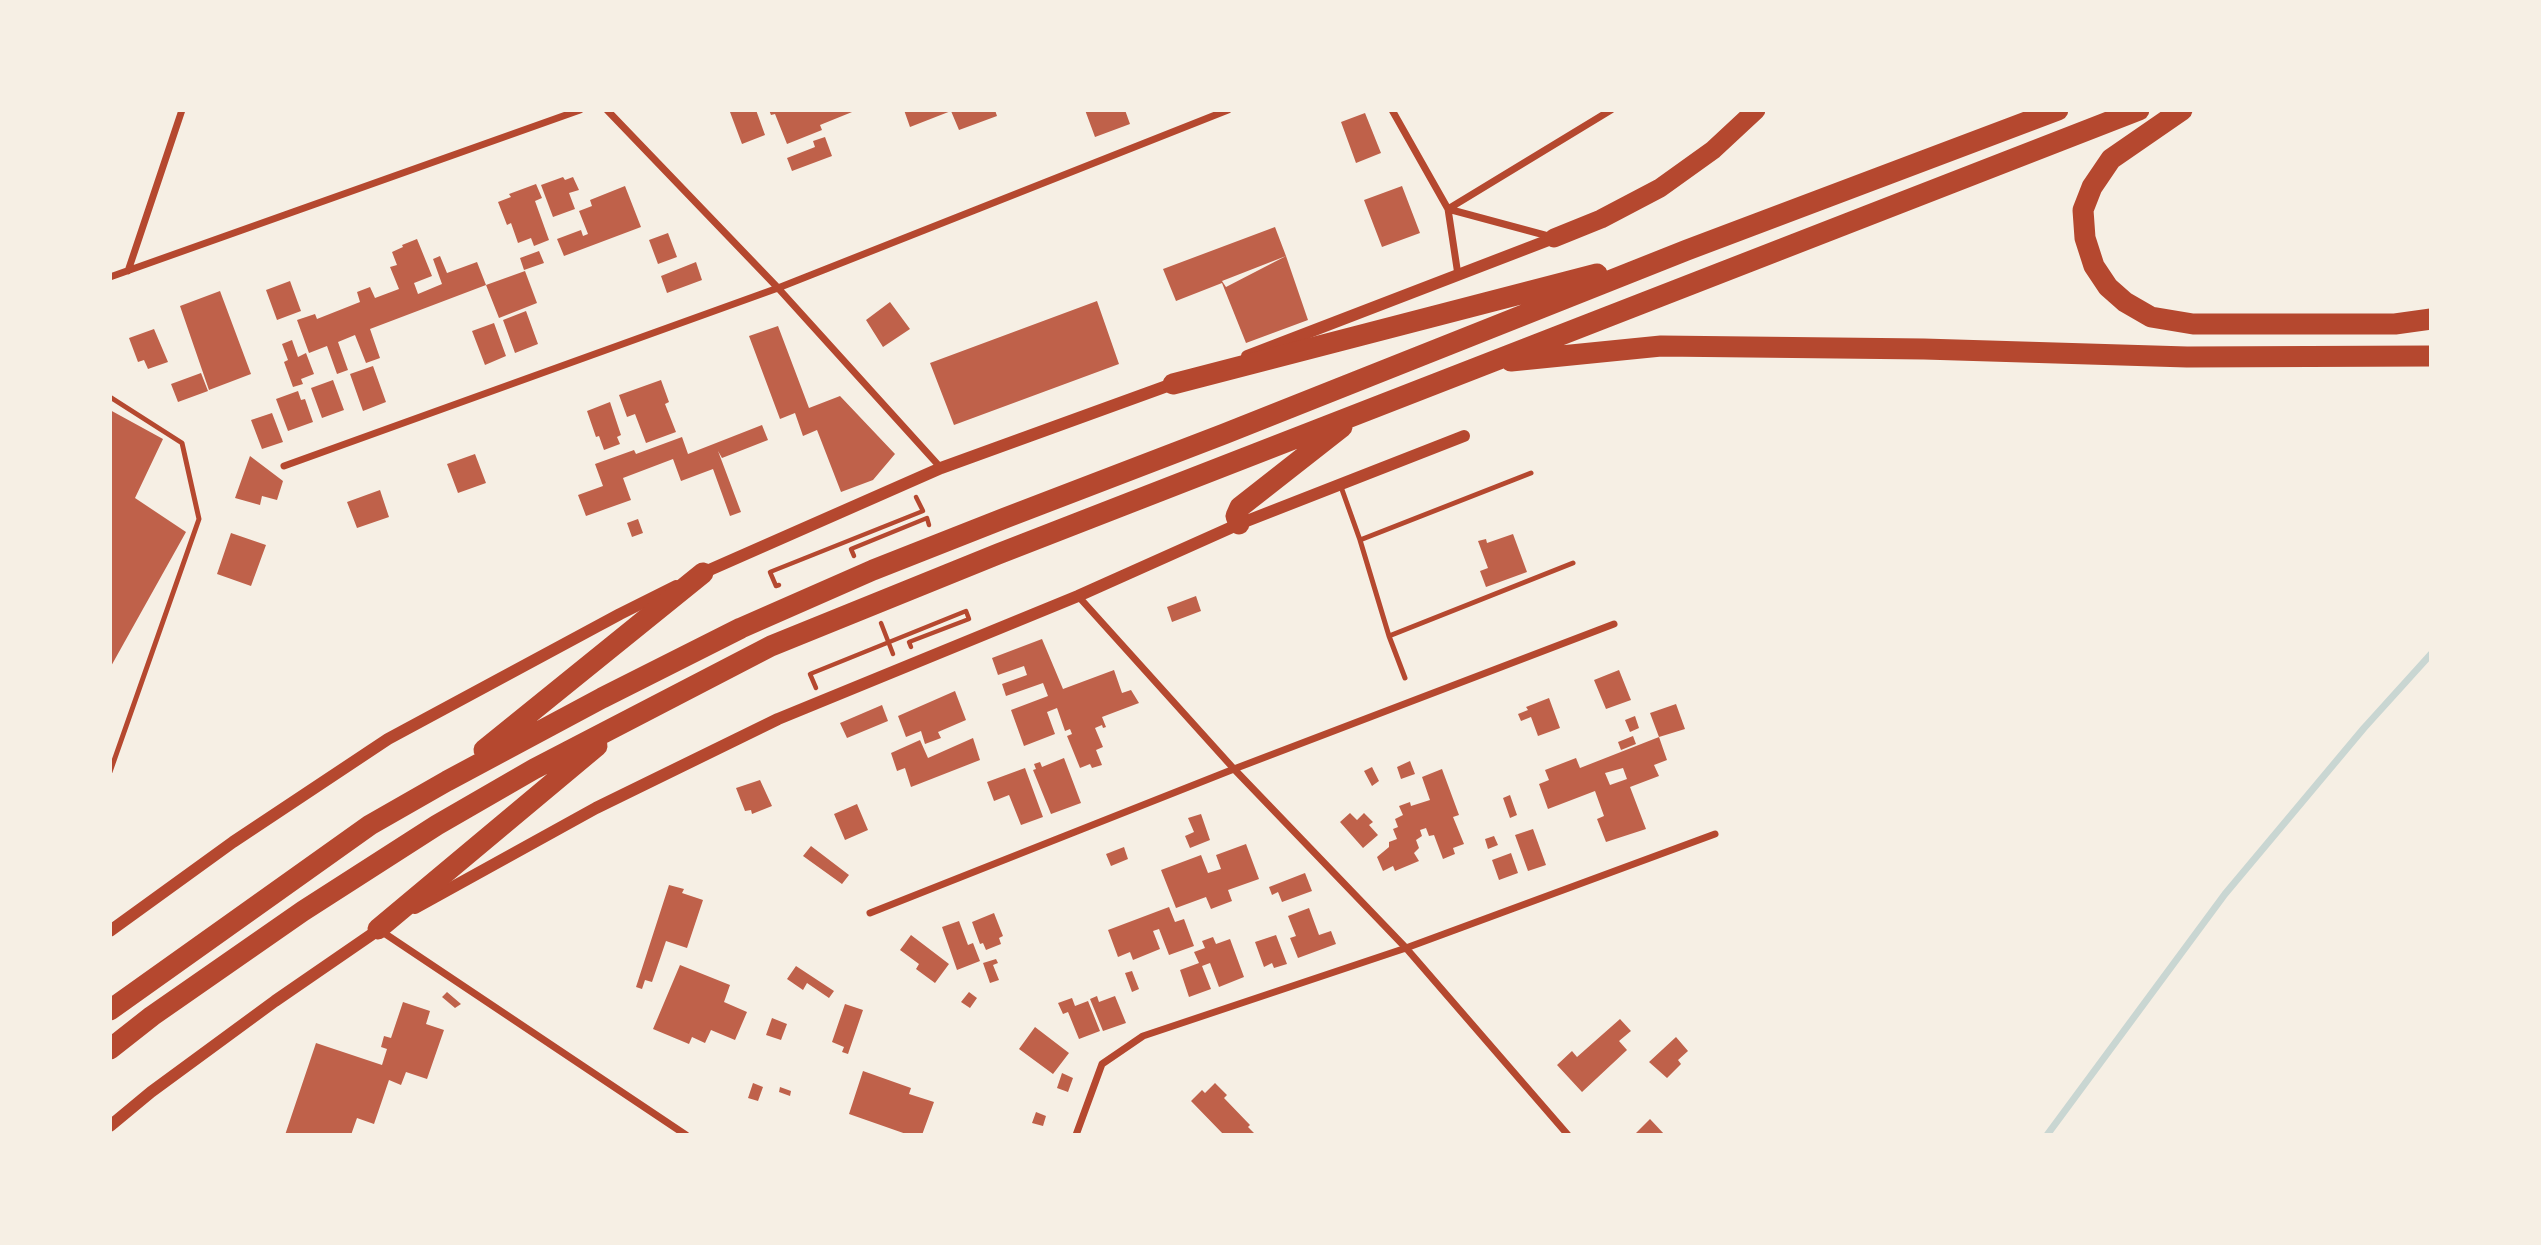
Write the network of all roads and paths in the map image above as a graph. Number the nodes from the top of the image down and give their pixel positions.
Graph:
1 (182, 110) edge
2 (580, 110) edge
3 (607, 110) edge
4 (1228, 110) edge
5 (1392, 110) edge
6 (1611, 110) edge
7 (1756, 110) edge
8 (2058, 110) edge
9 (2139, 110) edge
10 (2182, 110) edge
11 (1448, 209) junction
12 (1554, 238) junction
13 (1687, 250) junction
14 (128, 271) junction
15 (1458, 275) junction
16 (110, 277) edge
17 (778, 288) junction
18 (2431, 319) edge
19 (2431, 356) edge
20 (1484, 364) junction
21 (1173, 384) junction
22 (110, 397) edge
23 (1359, 414) junction
24 (1465, 436) dead end
25 (284, 466) dead end
26 (941, 468) junction
27 (1531, 473) dead end
28 (909, 481) junction
29 (1340, 485) junction
30 (1239, 524) junction
31 (917, 530) dead end
32 (904, 535) dead end
33 (1360, 540) junction
34 (851, 548) dead end
35 (853, 556) dead end
36 (1573, 563) dead end
37 (703, 573) junction
38 (789, 581) dead end
39 (1078, 596) junction
40 (1614, 624) dead end
41 (1389, 636) junction
42 (916, 661) junction
43 (1405, 678) dead end
44 (828, 685) dead end
45 (630, 718) junction
46 (1234, 769) junction
47 (110, 772) edge
48 (447, 780) junction
49 (1715, 834) dead end
50 (870, 913) dead end
51 (378, 929) junction
52 (110, 931) edge
53 (1406, 948) junction
54 (110, 1010) edge
55 (110, 1049) edge
56 (110, 1126) edge
57 (686, 1135) edge
58 (1076, 1135) edge
59 (1567, 1135) edge

1 - 14 street
2 - 14 street
3 - 17 street
4 - 17 street
5 - 11 street
6 - 11 street
7 - 12 highway
8 - 13 highway
9 - 20 highway
10 - 18 highway
11 - 12 street
11 - 15 street
12 - 15 street
13 - 21 highway
13 - 48 highway
14 - 16 street
15 - 21 street
17 - 25 street
17 - 26 street
19 - 20 highway
20 - 23 highway
21 - 26 street
22 - 47 lane
23 - 30 highway
23 - 45 highway
24 - 29 street
26 - 28 street
27 - 33 lane
28 - 37 street
28 - 38 path
29 - 30 street
29 - 33 lane
30 - 39 street
31 - 34 path
32 - 35 path
33 - 41 lane
36 - 41 lane
37 - 48 highway
37 - 52 street
39 - 42 street
39 - 46 street
40 - 46 street
41 - 43 lane
42 - 44 path
42 - 51 street
45 - 51 highway
45 - 55 highway
46 - 50 street
46 - 53 street
48 - 54 highway
49 - 53 street
51 - 56 street
51 - 57 street
53 - 58 street
53 - 59 street

